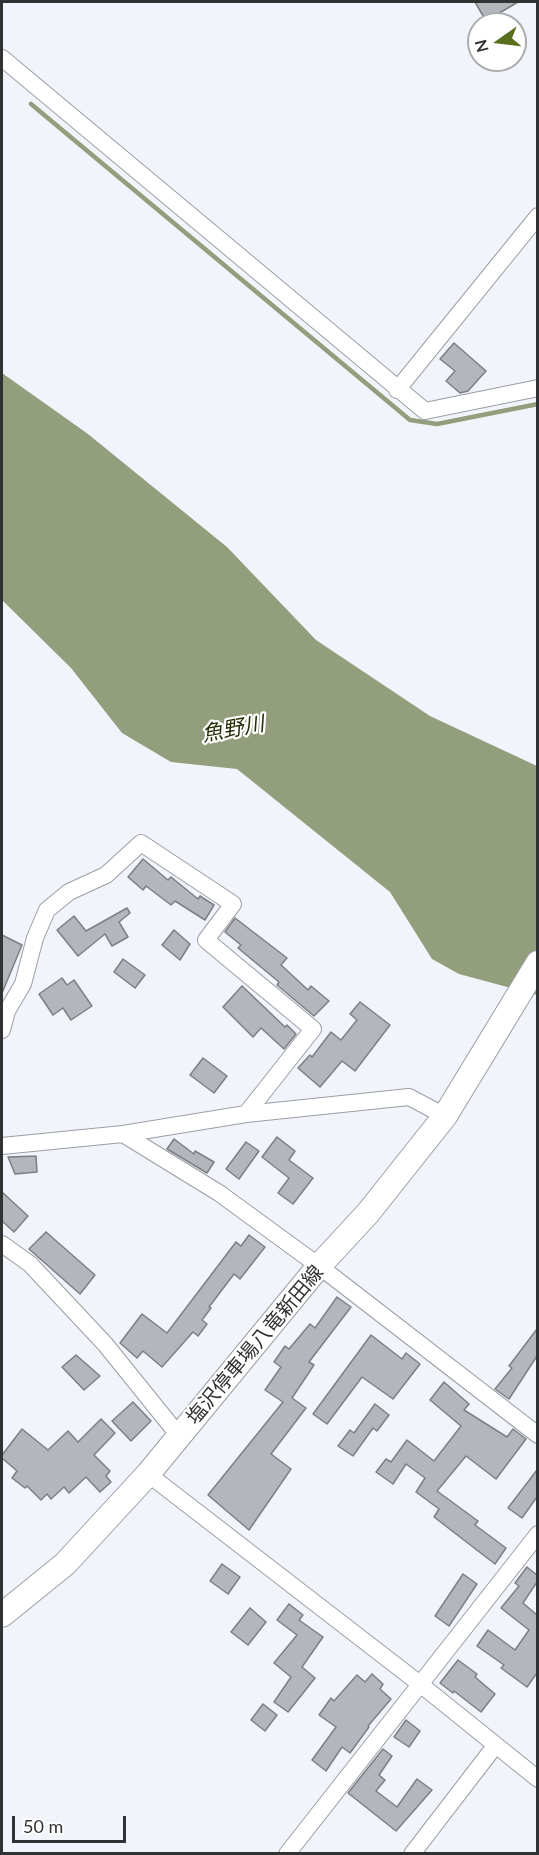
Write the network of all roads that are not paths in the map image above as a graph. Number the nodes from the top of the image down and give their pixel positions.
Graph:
1 (2, 58) edge
2 (537, 216) edge
3 (537, 388) edge
4 (397, 390) junction
5 (537, 963) edge
6 (4, 1009) edge
7 (2, 1030) edge
8 (246, 1114) junction
9 (445, 1116) junction
10 (123, 1134) junction
11 (2, 1146) edge
12 (2, 1244) edge
13 (319, 1266) junction
14 (537, 1435) edge
15 (180, 1437) junction
16 (148, 1474) junction
17 (537, 1534) edge
18 (2, 1615) edge
19 (420, 1684) junction
20 (495, 1746) junction
21 (537, 1779) edge
22 (287, 1854) edge
23 (412, 1854) edge

1 - 4 street
2 - 4 street
3 - 4 street
5 - 9 main road, 塩沢停車場八竜新田線
6 - 7 street
6 - 8 street
8 - 9 street
8 - 10 street
9 - 13 main road, 塩沢停車場八竜新田線
10 - 11 street
10 - 13 street
12 - 15 street
13 - 14 street
13 - 15 main road, 塩沢停車場八竜新田線
15 - 16 main road, 塩沢停車場八竜新田線
16 - 18 main road, 塩沢停車場八竜新田線
16 - 19 street
17 - 19 street
19 - 20 street
19 - 22 street
20 - 21 street
20 - 23 street

